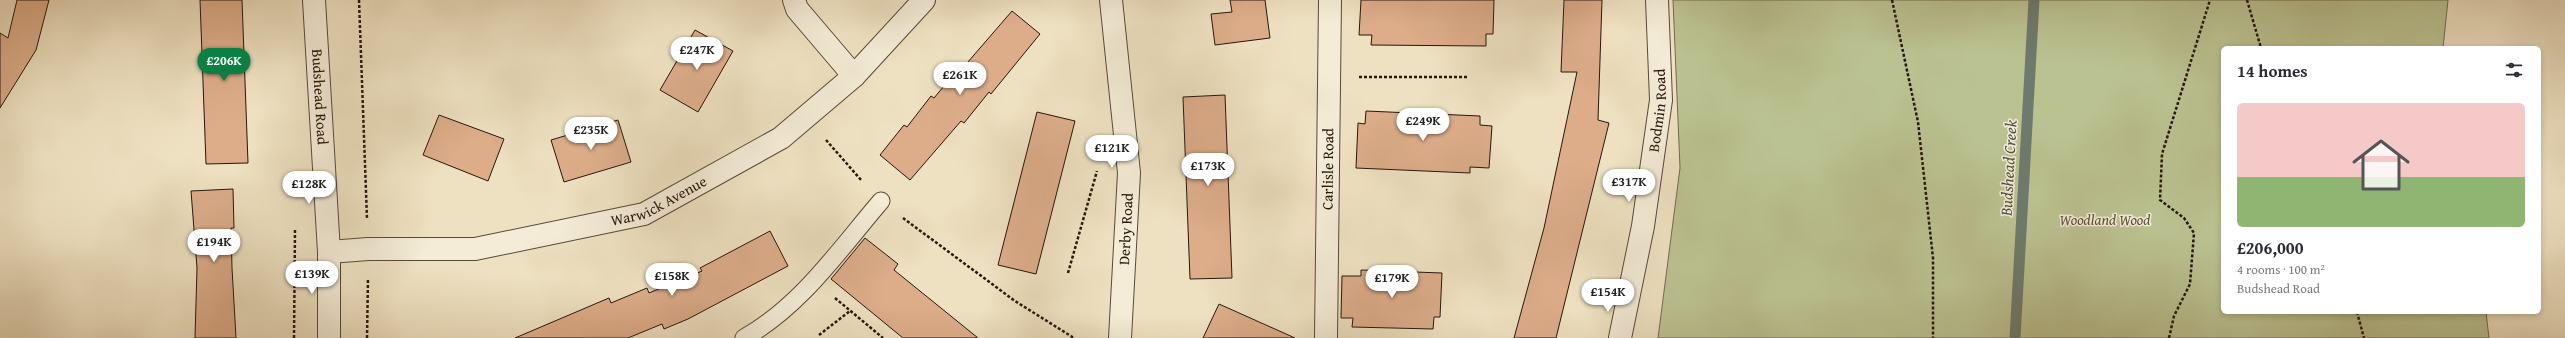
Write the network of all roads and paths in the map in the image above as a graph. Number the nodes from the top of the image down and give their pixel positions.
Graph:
1 (314, 0) edge
2 (359, 0) edge
3 (794, 0) edge
4 (924, 0) edge
5 (1111, 0) edge
6 (1330, 0) edge
7 (1657, 0) edge
8 (1892, 0) edge
9 (2210, 0) edge
10 (2247, 0) edge
11 (2260, 46) edge
12 (854, 76) junction
13 (1389, 77) dead end
14 (1470, 78) dead end
15 (806, 117) junction
16 (1099, 166) dead end
17 (880, 201) junction
18 (368, 249) junction
19 (328, 252) junction
20 (1068, 273) dead end
21 (813, 283) junction
22 (850, 311) junction
23 (2358, 314) edge
24 (819, 335) dead end
25 (329, 338) edge
26 (367, 338) edge
27 (744, 338) edge
28 (883, 338) edge
29 (1074, 338) edge
30 (1120, 338) edge
31 (1326, 338) edge
32 (1620, 338) edge
33 (1933, 338) edge
34 (2168, 338) edge
35 (2364, 338) edge

1 - 19 street, Budshead Road
2 - 18 path
3 - 12 street
4 - 12 street, Warwick Avenue
5 - 30 street, Derby Road
6 - 31 street, Carlisle Road
7 - 32 street, Bodmin Road
8 - 33 path
9 - 34 path
10 - 11 path
12 - 15 street, Warwick Avenue
13 - 14 path
15 - 17 path
15 - 18 street, Warwick Avenue
16 - 20 path
17 - 21 lane
17 - 29 path
18 - 19 street, Warwick Avenue
18 - 26 path
19 - 25 street, Budshead Road
21 - 22 path
21 - 27 lane
22 - 24 path
22 - 28 path
23 - 35 path

